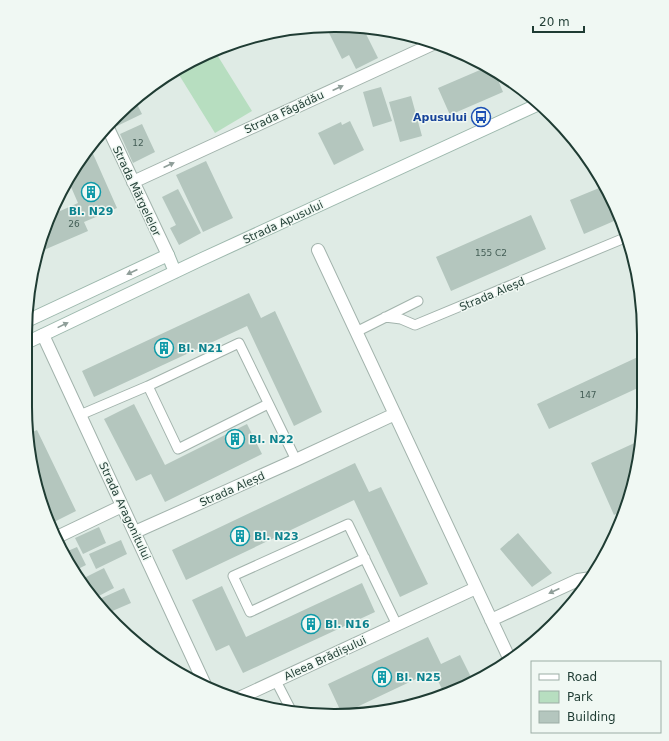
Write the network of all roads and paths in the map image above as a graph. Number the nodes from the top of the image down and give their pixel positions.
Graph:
1 (427, 47) edge
2 (533, 107) edge
3 (110, 132) edge
4 (133, 182) junction
5 (622, 239) edge
6 (318, 250) dead end
7 (168, 255) junction
8 (176, 272) junction
9 (418, 301) dead end
10 (33, 318) edge
11 (385, 318) junction
12 (32, 332) edge
13 (356, 332) junction
14 (43, 335) junction
15 (32, 340) edge
16 (148, 386) junction
17 (268, 404) junction
18 (395, 414) junction
19 (80, 415) junction
20 (296, 460) junction
21 (122, 506) junction
22 (135, 532) junction
23 (61, 535) edge
24 (365, 558) junction
25 (583, 579) edge
26 (476, 588) junction
27 (491, 620) junction
28 (397, 625) junction
29 (507, 655) edge
30 (202, 678) edge
31 (276, 681) junction
32 (245, 695) edge
33 (288, 705) edge

4 -> 1 street, Strada Făgădău
2 - 8 street, Strada Apusului
3 - 4 street, Strada Mărgelelor
4 - 7 street, Strada Mărgelelor
5 - 11 lane, Strada Aleșd
6 - 13 street
7 - 8 street, Strada Mărgelelor
7 -> 10 street
14 -> 8 street, Strada Apusului
9 - 11 lane
11 - 13 lane
12 - 14 street
13 - 18 street
14 - 15 street, Strada Apusului
14 - 19 street, Strada Aragonitului
16 - 17 lane
16 - 17 lane
16 - 19 lane
17 - 20 lane
18 - 20 street, Strada Aleșd
18 - 26 street
19 - 21 street, Strada Aragonitului
20 - 22 street, Strada Aleșd
21 - 22 street, Strada Aragonitului
21 - 23 street
22 - 30 street, Strada Aragonitului
24 - 24 lane
24 - 28 lane
25 -> 27 street
26 - 27 street
26 - 28 street, Aleea Brădișului
27 - 29 street
28 - 31 street, Aleea Brădișului
31 - 32 street, Aleea Brădișului
31 - 33 lane

